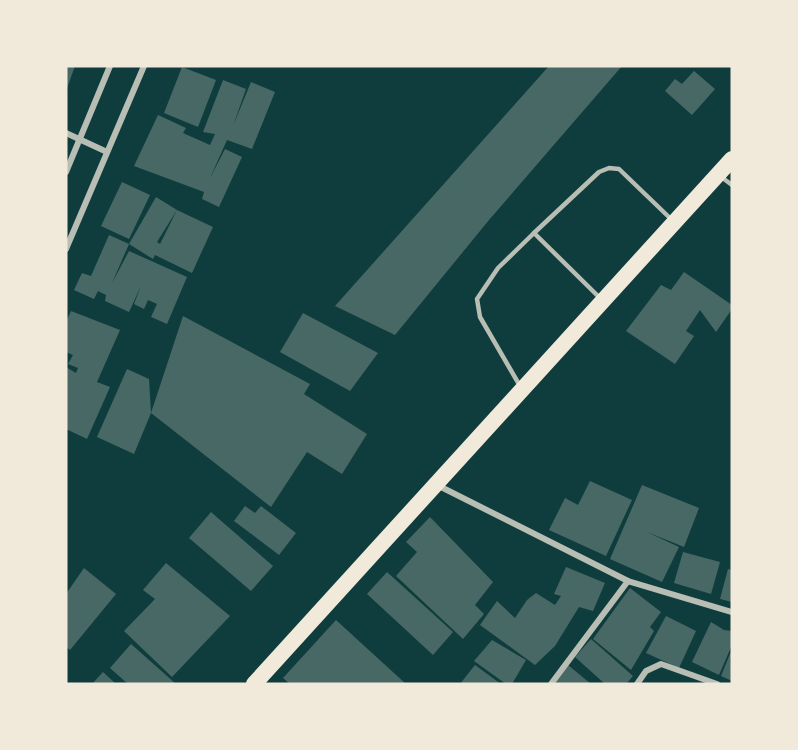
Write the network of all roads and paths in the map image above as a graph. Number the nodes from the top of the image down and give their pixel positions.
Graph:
1 (111, 66) edge
2 (144, 66) edge
3 (66, 133) edge
4 (81, 139) junction
5 (107, 152) junction
6 (732, 159) edge
7 (66, 172) edge
8 (717, 175) junction
9 (732, 185) edge
10 (674, 222) junction
11 (534, 233) junction
12 (66, 249) edge
13 (603, 301) junction
14 (522, 390) junction
15 (436, 484) junction
16 (628, 581) junction
17 (732, 612) edge
18 (261, 682) edge
19 (551, 684) edge
20 (637, 684) edge
21 (717, 684) edge

1 - 4 street
2 - 5 street
3 - 4 street
4 - 5 street
4 - 7 street
5 - 12 street
6 - 8 highway
8 - 9 lane
8 - 10 highway
10 - 11 lane
10 - 13 highway
11 - 13 lane
11 - 14 lane
13 - 14 highway
14 - 15 highway
15 - 16 street
15 - 18 highway
16 - 17 street
16 - 19 street
20 - 21 street

